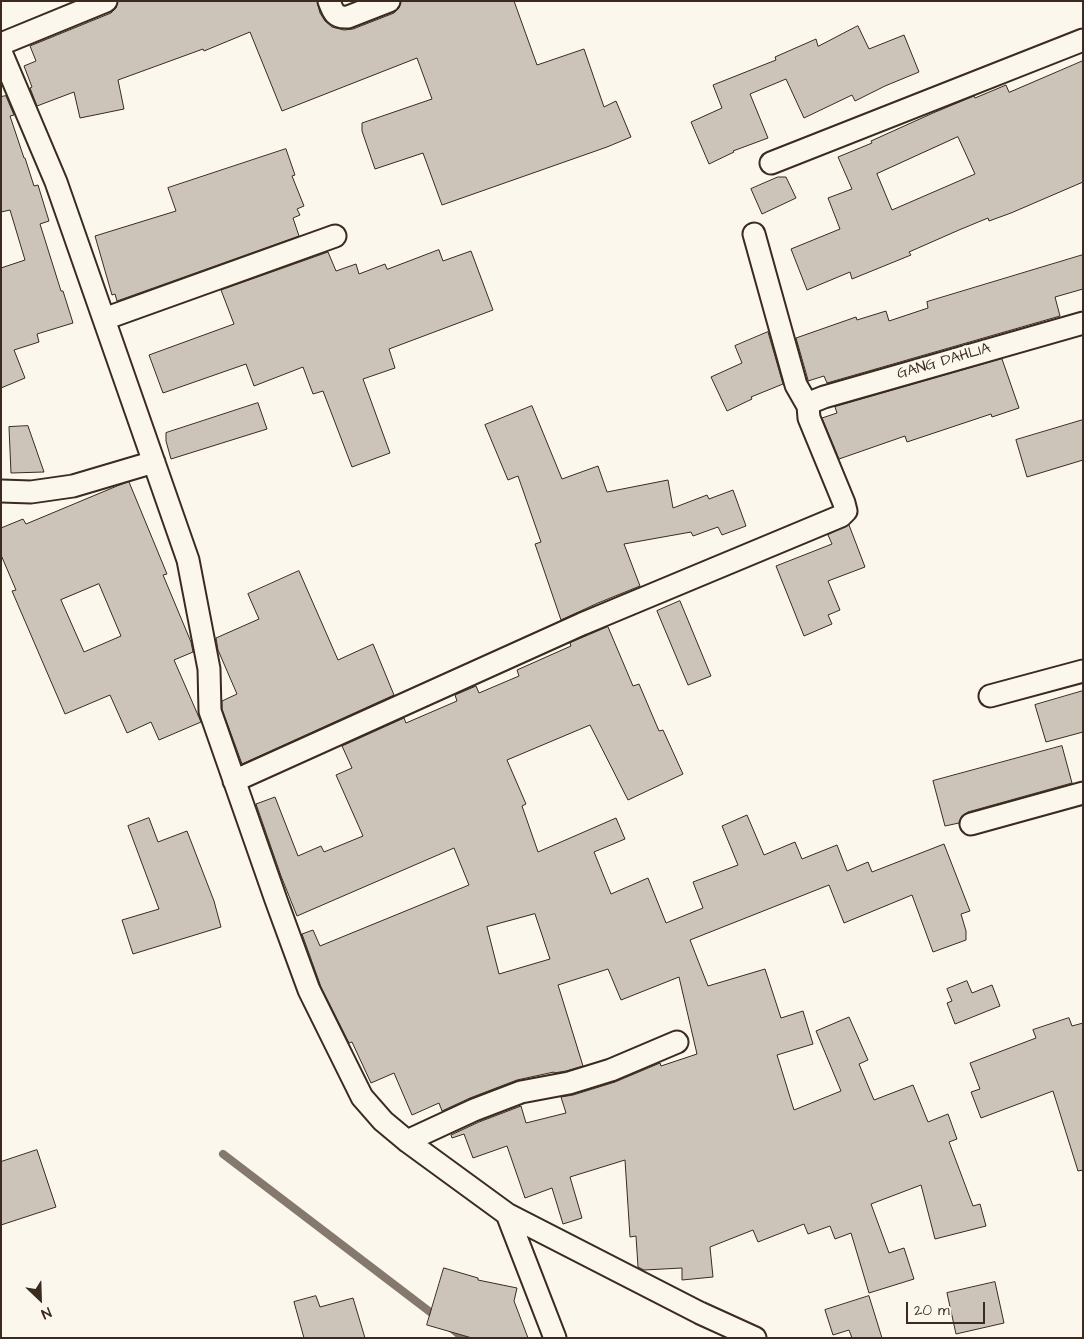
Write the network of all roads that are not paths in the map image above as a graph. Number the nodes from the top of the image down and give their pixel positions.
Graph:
1 (106, 1) edge
2 (329, 1) edge
3 (389, 1) edge
4 (1083, 40) edge
5 (1, 44) edge
6 (3, 61) edge
7 (771, 163) dead end
8 (754, 234) dead end
9 (335, 236) dead end
10 (104, 320) junction
11 (1083, 323) edge
12 (808, 406) junction
13 (154, 462) junction
14 (1, 490) edge
15 (1083, 670) edge
16 (990, 696) dead end
17 (234, 781) junction
18 (1083, 793) edge
19 (971, 824) dead end
20 (677, 1042) dead end
21 (407, 1141) junction
22 (507, 1214) junction
23 (554, 1338) edge
24 (755, 1338) edge

1 - 5 street
2 - 3 street
4 - 7 street
6 - 10 street
8 - 12 street
9 - 10 street
10 - 13 street
11 - 12 street, GANG DAHLIA
12 - 17 street
13 - 14 street
13 - 17 street
15 - 16 street
17 - 21 street
18 - 19 street
20 - 21 street
21 - 22 street
22 - 23 street
22 - 24 street

